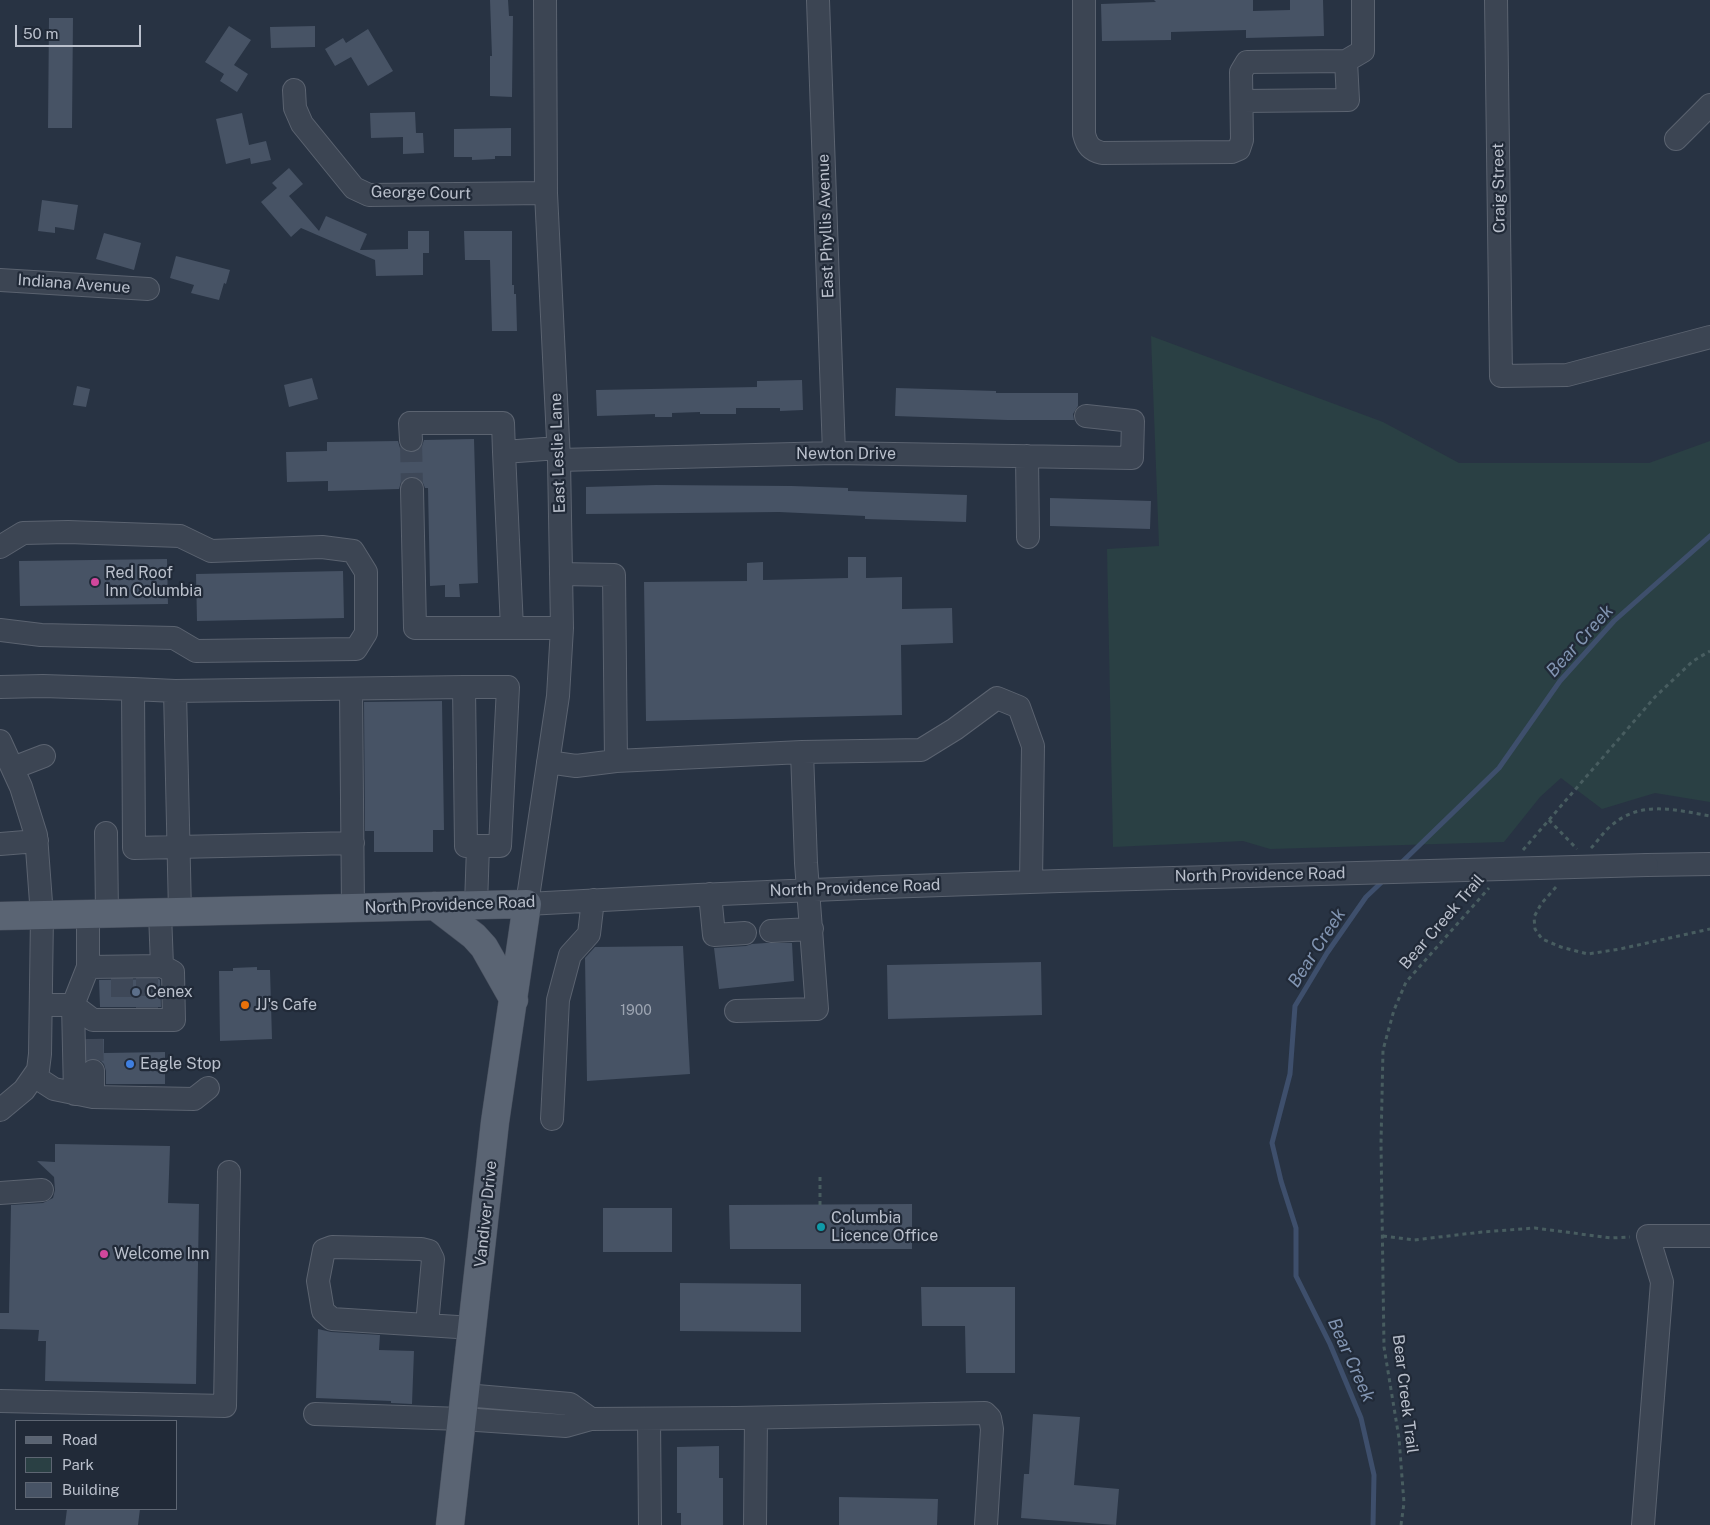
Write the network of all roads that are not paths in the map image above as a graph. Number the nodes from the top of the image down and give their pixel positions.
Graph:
1 (545, 0) edge
2 (818, 0) edge
3 (1084, 0) edge
4 (1363, 0) edge
5 (1496, 0) edge
6 (1346, 61) junction
7 (294, 90) dead end
8 (1242, 101) junction
9 (1710, 105) edge
10 (1676, 139) dead end
11 (546, 193) junction
12 (0, 280) edge
13 (148, 289) dead end
14 (1710, 337) edge
15 (1086, 416) dead end
16 (410, 440) tunnel mouth
17 (504, 452) junction
18 (834, 453) junction
19 (558, 454) junction
20 (1027, 456) junction
21 (412, 489) tunnel mouth
22 (1028, 537) dead end
23 (0, 547) edge
24 (561, 574) junction
25 (512, 628) junction
26 (562, 628) junction
27 (0, 630) edge
28 (0, 687) edge
29 (464, 687) junction
30 (134, 689) junction
31 (351, 690) junction
32 (175, 691) junction
33 (0, 741) edge
34 (802, 752) junction
35 (44, 756) dead end
36 (616, 761) junction
37 (548, 762) junction
38 (9, 773) edge
39 (106, 834) dead end
40 (37, 841) junction
41 (353, 843) junction
42 (0, 844) edge
43 (178, 846) junction
44 (478, 846) junction
45 (1710, 864) edge
46 (1031, 881) junction
47 (808, 890) junction
48 (710, 894) junction
49 (593, 900) junction
50 (527, 904) junction
51 (476, 905) junction
52 (435, 906) junction
53 (353, 908) junction
54 (170, 913) junction
55 (97, 914) junction
56 (0, 916) edge
57 (42, 916) junction
58 (812, 929) junction
59 (771, 931) dead end
60 (745, 933) dead end
61 (88, 967) junction
62 (152, 969) junction
63 (514, 1000) junction
64 (73, 1004) junction
65 (41, 1005) junction
66 (736, 1011) dead end
67 (93, 1071) tunnel mouth
68 (34, 1076) junction
69 (208, 1088) dead end
70 (84, 1096) junction
71 (0, 1110) edge
72 (552, 1119) dead end
73 (229, 1172) dead end
74 (42, 1190) dead end
75 (0, 1193) edge
76 (1710, 1236) edge
77 (427, 1325) junction
78 (473, 1328) junction
79 (0, 1401) edge
80 (463, 1407) junction
81 (315, 1414) dead end
82 (756, 1418) junction
83 (649, 1419) junction
84 (450, 1525) edge
85 (650, 1525) edge
86 (755, 1525) edge
87 (986, 1525) edge
88 (1644, 1525) edge

1 - 11 street, East Leslie Lane
2 - 18 street, East Phyllis Avenue
3 - 8 street
4 - 6 street
5 - 14 street, Craig Street
6 - 8 street
6 - 8 street
7 - 11 street, George Court
9 - 10 street
11 - 19 street, East Leslie Lane
12 - 13 street, Indiana Avenue
15 - 20 street, Newton Drive
16 - 17 street
17 - 19 street, Newton Drive
17 - 25 street
18 - 19 street, Newton Drive
18 - 20 street, Newton Drive
19 - 24 street, East Leslie Lane
20 - 22 street
21 - 25 street
23 - 27 street
24 - 26 street, East Leslie Lane
24 - 36 street
25 - 26 street
26 - 37 street, East Leslie Lane
28 - 30 street
29 - 31 street
29 - 44 street
29 - 44 street
30 - 32 street
30 - 43 street
31 - 32 street
31 - 41 street
32 - 43 street
33 - 38 street
34 - 36 street
34 - 46 street
34 - 47 street
35 - 38 street
36 - 37 street
37 - 50 street, East Leslie Lane
38 - 40 street
39 - 55 street
40 - 42 street
40 - 57 street
41 - 43 street
41 - 53 street
43 - 54 street
44 - 51 street
45 - 46 street, North Providence Road, bridge
46 - 47 street, North Providence Road
47 - 48 street, North Providence Road
47 - 58 street
48 - 49 street, North Providence Road
48 - 60 street
49 - 50 street, North Providence Road
49 - 72 street
50 - 51 main road, North Providence Road
50 - 63 main road, Vandiver Drive
51 - 52 main road, North Providence Road
52 - 53 main road, North Providence Road
52 - 63 main road
53 - 54 main road, North Providence Road
54 - 55 main road, North Providence Road
54 - 62 street
55 - 57 main road, North Providence Road
55 - 61 street
56 - 57 main road, North Providence Road
57 - 65 street
58 - 59 street
58 - 66 street
61 - 62 street
61 - 64 street
62 - 64 street
63 - 78 main road, Vandiver Drive
64 - 65 street
64 - 70 street
65 - 68 street
67 - 70 street
68 - 70 street
68 - 71 street
69 - 70 street
73 - 79 street
74 - 75 street
76 - 88 street
77 - 77 street
77 - 78 street
78 - 80 main road, Vandiver Drive
80 - 81 street
80 - 83 street
80 - 84 main road, Vandiver Drive
82 - 83 street
82 - 86 street
82 - 87 street
83 - 85 street

